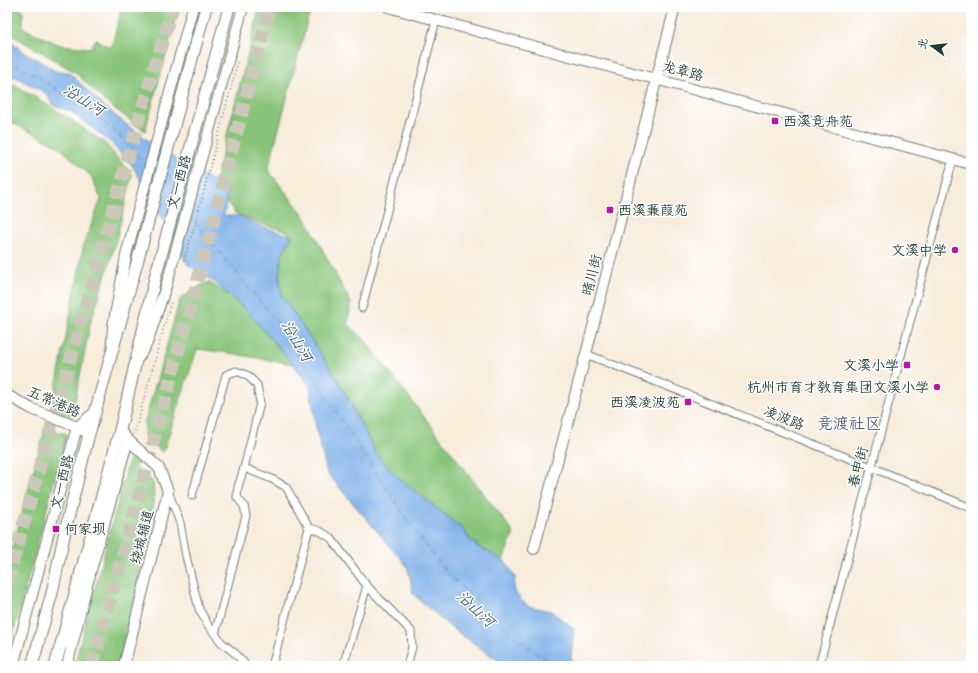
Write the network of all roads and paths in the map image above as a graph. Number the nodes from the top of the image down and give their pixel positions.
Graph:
1 (192, 7) edge
2 (206, 7) edge
3 (229, 7) edge
4 (243, 7) edge
5 (388, 7) edge
6 (675, 7) edge
7 (436, 20) junction
8 (239, 59) dead end
9 (656, 78) junction
10 (953, 159) junction
11 (971, 164) edge
12 (182, 264) dead end
13 (171, 301) dead end
14 (362, 308) dead end
15 (111, 353) junction
16 (586, 354) junction
17 (136, 363) junction
18 (7, 395) edge
19 (95, 412) junction
20 (77, 427) junction
21 (120, 430) junction
22 (89, 434) junction
23 (130, 442) junction
24 (872, 467) junction
25 (244, 468) junction
26 (168, 491) junction
27 (192, 496) dead end
28 (971, 508) edge
29 (309, 528) junction
30 (534, 549) dead end
31 (89, 577) junction
32 (367, 586) junction
33 (71, 608) junction
34 (215, 634) junction
35 (71, 648) junction
36 (12, 666) edge
37 (32, 666) edge
38 (55, 666) edge
39 (67, 666) edge
40 (124, 666) edge
41 (244, 666) edge
42 (272, 666) edge
43 (343, 666) edge
44 (407, 666) edge
45 (819, 666) edge

1 - 15 street, 文一西路
2 - 15 main road, 文一西路
3 - 17 main road, 文一西路
4 - 17 street, 文一西路
5 - 7 street, 龙章路
6 - 9 street, 晴川街
7 - 9 street, 龙章路
7 - 14 street
8 - 12 path
9 - 10 street, 龙章路
9 - 16 street, 晴川街
10 - 11 street, 龙章路
10 - 24 street, 春申街
13 - 23 path
15 - 19 main road, 文一西路
16 - 24 street, 凌波路
16 - 30 street, 晴川街
17 - 21 main road, 文一西路
18 - 20 street, 五常港路
19 - 20 street
19 - 22 main road, 文一西路
20 - 22 street, 五常港路
20 - 36 street
21 - 23 street
21 - 33 main road, 文一西路
22 - 37 main road, 文一西路
23 - 26 street
23 - 31 street
24 - 28 street, 凌波路
24 - 45 street, 春申街
25 - 27 street
25 - 29 street
25 - 34 street
26 - 34 street
26 - 40 street, 绕城辅道
29 - 32 street
29 - 42 street
31 - 33 main road
31 - 35 street
32 - 43 street
32 - 44 street
33 - 35 main road
33 - 38 main road, 文一西路
34 - 41 street
35 - 39 street

